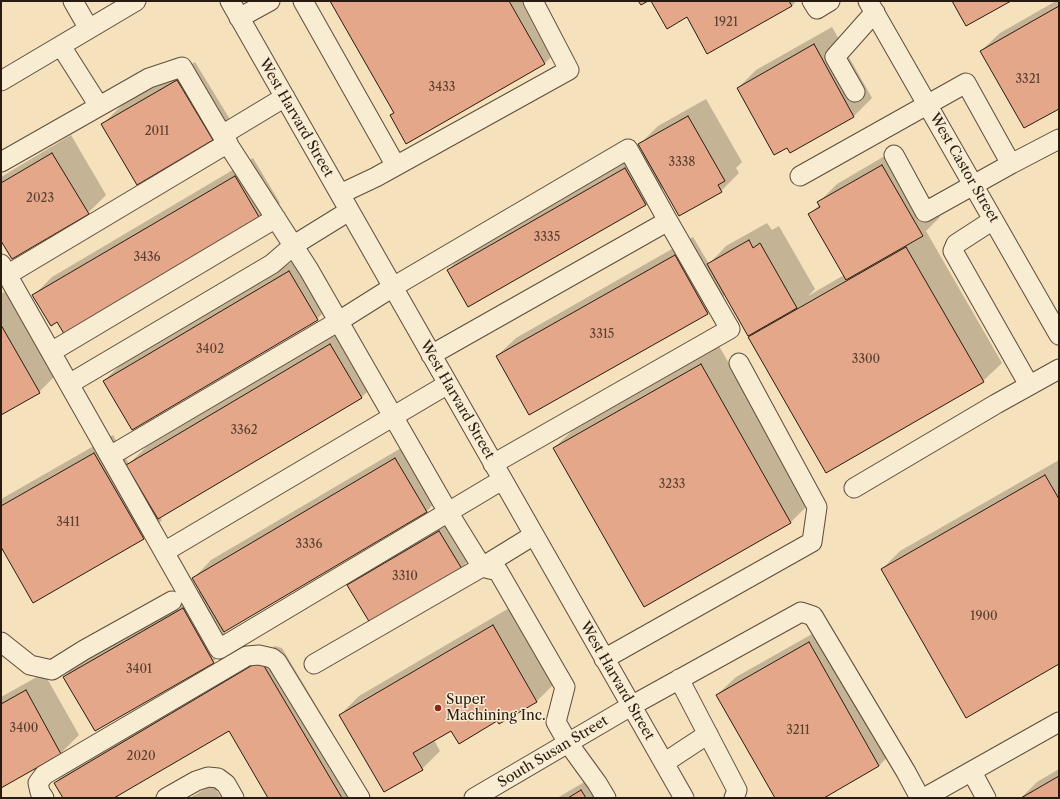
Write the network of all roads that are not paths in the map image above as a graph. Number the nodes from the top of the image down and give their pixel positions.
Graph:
1 (73, 1) edge
2 (136, 1) edge
3 (230, 1) edge
4 (270, 1) edge
5 (303, 1) edge
6 (534, 1) edge
7 (812, 1) edge
8 (830, 1) edge
9 (114, 7) edge
10 (871, 7) edge
11 (239, 18) junction
12 (89, 29) junction
13 (61, 46) junction
14 (1, 81) edge
15 (855, 92) dead end
16 (285, 97) junction
17 (927, 104) junction
18 (99, 106) junction
19 (225, 139) junction
20 (1059, 139) edge
21 (894, 156) dead end
22 (1, 162) edge
23 (1011, 164) junction
24 (396, 166) junction
25 (800, 176) dead end
26 (974, 185) junction
27 (340, 194) junction
28 (349, 211) junction
29 (276, 218) junction
30 (993, 220) junction
31 (668, 221) junction
32 (294, 245) junction
33 (4, 269) edge
34 (392, 287) junction
35 (339, 321) junction
36 (1059, 335) edge
37 (51, 352) junction
38 (431, 355) junction
39 (738, 364) dead end
40 (1059, 369) edge
41 (69, 384) junction
42 (448, 384) junction
43 (1029, 385) junction
44 (394, 416) junction
45 (110, 456) junction
46 (498, 472) junction
47 (854, 488) dead end
48 (448, 512) junction
49 (534, 535) junction
50 (164, 552) junction
51 (482, 567) junction
52 (172, 601) dead end
53 (1, 642) edge
54 (604, 659) junction
55 (314, 664) dead end
56 (679, 679) junction
57 (631, 706) junction
58 (1059, 722) edge
59 (708, 734) junction
60 (568, 743) junction
61 (664, 763) junction
62 (972, 772) junction
63 (44, 798) edge
64 (166, 798) edge
65 (234, 798) edge
66 (360, 798) edge
67 (474, 798) edge
68 (606, 798) edge
69 (684, 798) edge
70 (734, 798) edge
71 (920, 798) edge
72 (924, 798) edge
73 (986, 798) edge

1 - 12 street
2 - 9 street
3 - 11 street, West Harvard Street
4 - 11 street
5 - 24 street
6 - 24 street
7 - 8 street
9 - 12 street
10 - 15 street
10 - 17 street, West Castor Street
11 - 16 street, West Harvard Street
12 - 13 street
13 - 14 street
13 - 18 street
16 - 19 street
16 - 27 street, West Harvard Street
17 - 23 street
17 - 25 street
17 - 26 street, West Castor Street
18 - 19 street
18 - 22 street
19 - 29 street
19 - 33 street
20 - 23 street
21 - 26 street
23 - 26 street
24 - 27 street
26 - 30 street, West Castor Street
27 - 28 street, West Harvard Street
28 - 32 street
28 - 34 street, West Harvard Street
29 - 32 street
29 - 37 street
30 - 36 street, West Castor Street
30 - 43 street
31 - 34 street
31 - 38 street
31 - 46 street
32 - 35 street
32 - 41 street
33 - 37 street
34 - 35 street
34 - 38 street, West Harvard Street
35 - 44 street
35 - 45 street
37 - 41 street
38 - 42 street, West Harvard Street
39 - 54 street
40 - 43 street
41 - 45 street
42 - 44 street
42 - 46 street, West Harvard Street
43 - 47 street
44 - 48 street
44 - 50 street
45 - 50 street
46 - 48 street
46 - 49 street, West Harvard Street
48 - 50 street
48 - 51 street
49 - 51 street
49 - 54 street, West Harvard Street
51 - 55 street
51 - 60 street
52 - 53 street
54 - 57 street, West Harvard Street
56 - 57 street, South Susan Street
56 - 59 street
56 - 71 street, South Susan Street
57 - 60 street, South Susan Street
57 - 61 street, West Harvard Street
58 - 62 street
59 - 61 street
59 - 70 street
60 - 67 street, South Susan Street
60 - 68 street
61 - 69 street, West Harvard Street
62 - 72 street
62 - 73 street
63 - 66 street
64 - 65 street

